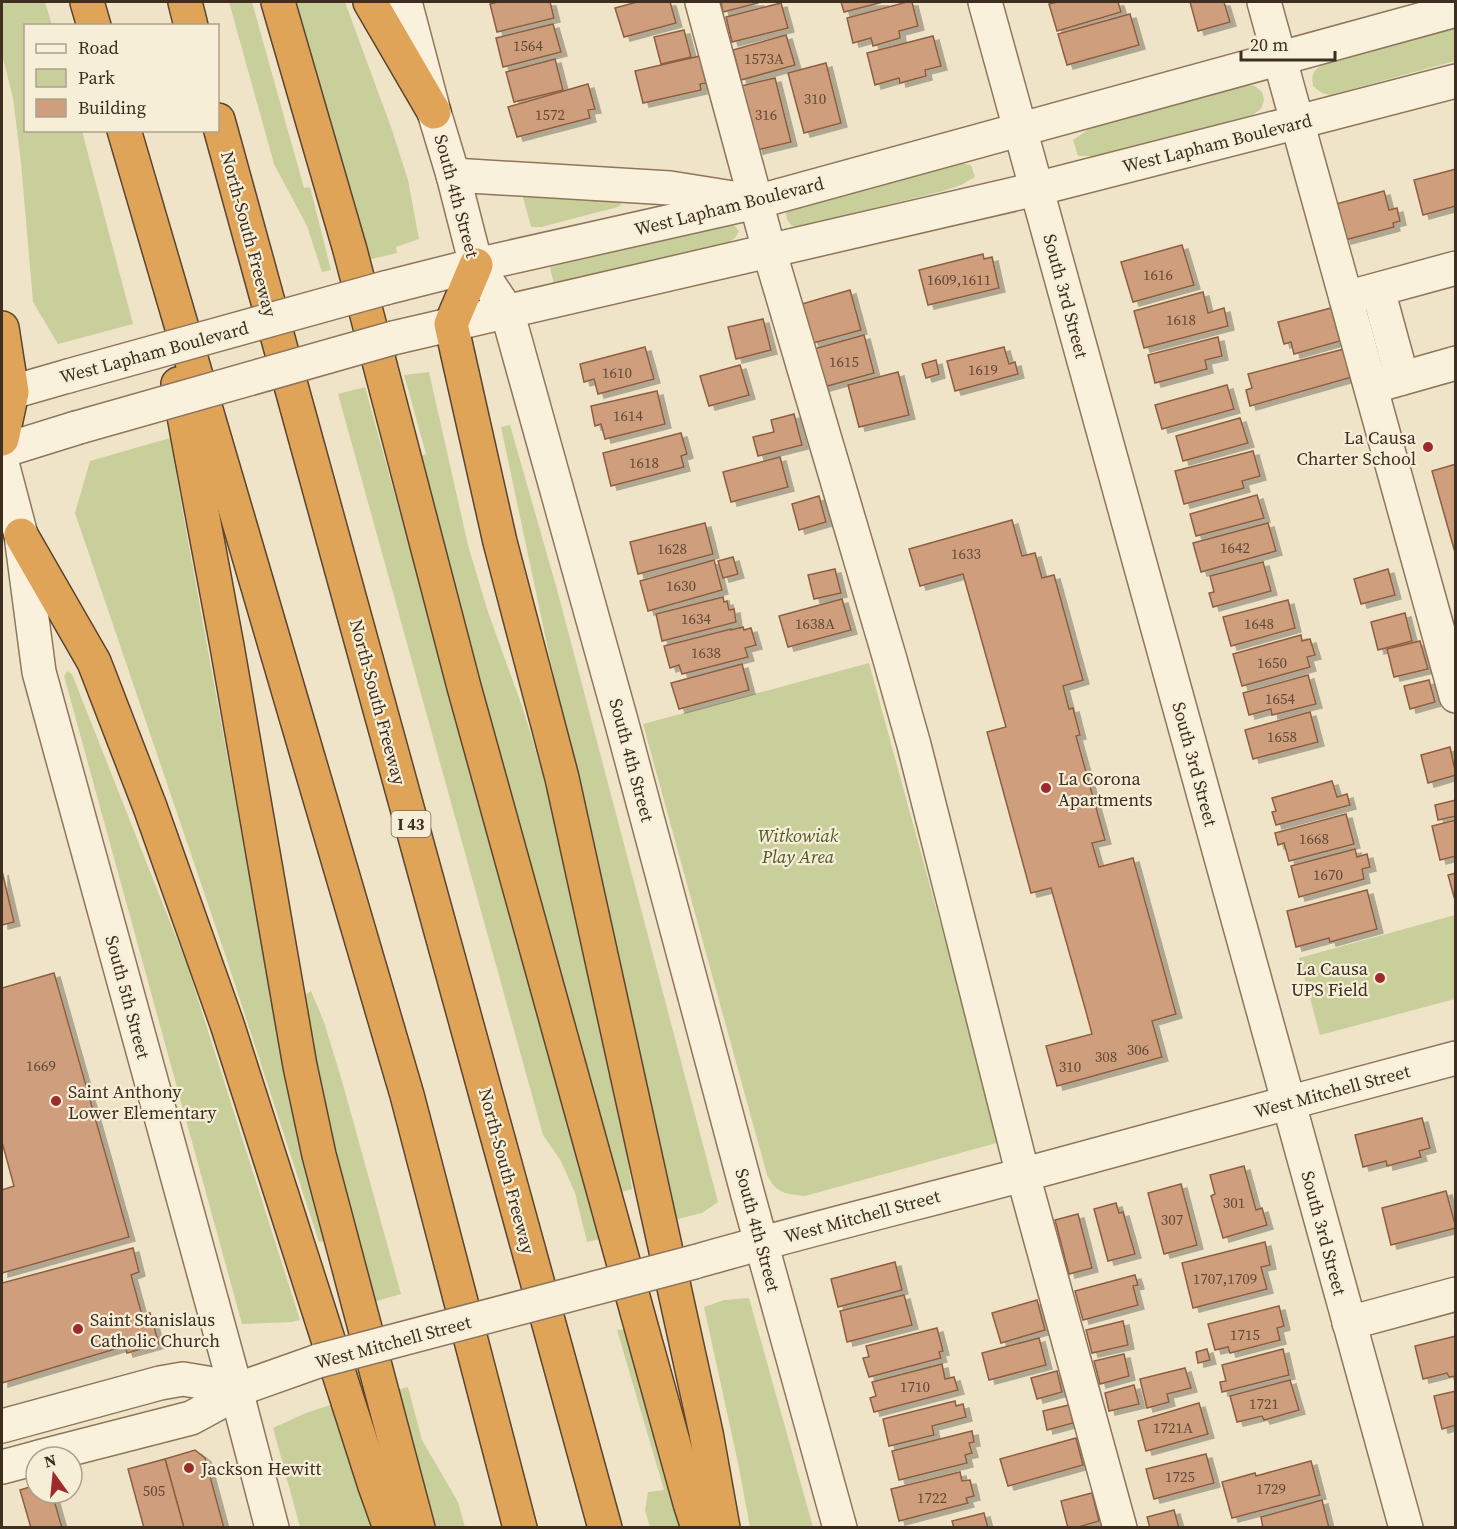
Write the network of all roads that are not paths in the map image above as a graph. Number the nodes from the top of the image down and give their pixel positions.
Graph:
1 (87, 2) edge
2 (185, 2) edge
3 (278, 2) edge
4 (370, 2) edge
5 (405, 2) edge
6 (702, 2) edge
7 (985, 2) edge
8 (1264, 2) edge
9 (1455, 10) edge
10 (93, 24) edge
11 (190, 24) edge
12 (1280, 58) junction
13 (1455, 81) edge
14 (434, 112) junction
15 (1298, 122) junction
16 (219, 124) edge
17 (1020, 129) junction
18 (125, 132) edge
19 (453, 175) junction
20 (1036, 189) junction
21 (756, 202) junction
22 (145, 206) junction
23 (769, 250) junction
24 (476, 265) junction
25 (1455, 268) edge
26 (1378, 290) junction
27 (1346, 298) junction
28 (507, 311) junction
29 (451, 324) junction
30 (2, 328) edge
31 (1455, 363) edge
32 (1402, 378) junction
33 (1370, 387) junction
34 (7, 393) edge
35 (2, 439) edge
36 (2, 451) edge
37 (2, 463) edge
38 (11, 535) edge
39 (1455, 696) edge
40 (1455, 1058) edge
41 (1288, 1102) junction
42 (1023, 1175) junction
43 (761, 1243) junction
44 (1455, 1294) edge
45 (1349, 1323) junction
46 (236, 1390) junction
47 (2, 1426) edge
48 (84, 1445) edge
49 (24, 1461) edge
50 (2, 1467) edge
51 (272, 1527) edge
52 (390, 1527) edge
53 (418, 1527) edge
54 (520, 1527) edge
55 (605, 1527) edge
56 (698, 1527) edge
57 (723, 1527) edge
58 (840, 1527) edge
59 (1120, 1527) edge
60 (1406, 1527) edge

1 - 10 highway
2 - 11 highway
3 - 56 highway
4 - 14 highway
5 - 14 street, South 4th Street
6 - 21 street
7 - 17 street, South 3rd Street
8 - 12 street
9 - 12 street, West Lapham Boulevard
12 - 15 street
12 - 17 street, West Lapham Boulevard
13 - 15 street, West Lapham Boulevard
14 - 19 street, South 4th Street
15 - 20 street, West Lapham Boulevard
15 - 27 street
16 - 55 highway, North-South Freeway / I 43
17 - 20 street, South 3rd Street
17 - 21 street, West Lapham Boulevard
18 - 22 highway
19 - 21 street
19 - 24 street, South 4th Street
20 - 23 street, West Lapham Boulevard
20 - 41 street, South 3rd Street
21 - 23 street
21 - 24 street, West Lapham Boulevard
22 - 53 highway
22 - 54 highway
23 - 28 street, West Lapham Boulevard
23 - 42 street
24 - 28 street, South 4th Street
24 - 29 highway
24 - 34 street, West Lapham Boulevard, bridge
25 - 26 street
26 - 27 street
26 - 32 street
27 - 33 street
28 - 29 street, West Lapham Boulevard
28 - 43 street, South 4th Street
29 - 36 street, West Lapham Boulevard, bridge
29 - 57 highway
30 - 34 highway
31 - 32 street
32 - 33 street
33 - 39 street
34 - 35 highway
37 - 38 street, South 5th Street
38 - 46 street, South 5th Street
38 - 52 highway
40 - 41 street, West Mitchell Street
41 - 42 street, West Mitchell Street
41 - 45 street, South 3rd Street
42 - 43 street, West Mitchell Street
42 - 59 street
43 - 46 street, West Mitchell Street, bridge
43 - 58 street, South 4th Street
44 - 45 street
45 - 60 street, South 3rd Street
46 - 47 street
46 - 48 street, West Mitchell Street
46 - 51 street, South 5th Street
49 - 50 street, West Mitchell Street

